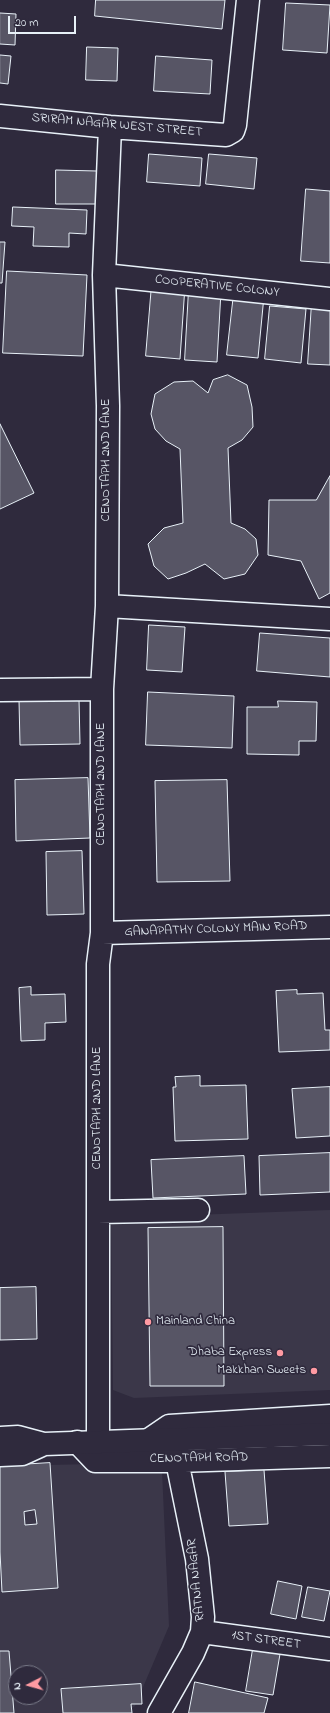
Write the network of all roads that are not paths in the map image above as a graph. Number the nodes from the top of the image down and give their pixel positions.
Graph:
1 (248, 0) edge
2 (0, 116) edge
3 (110, 127) junction
4 (104, 275) junction
5 (330, 299) edge
6 (107, 606) junction
7 (330, 618) edge
8 (102, 689) junction
9 (0, 690) edge
10 (330, 927) edge
11 (102, 933) junction
12 (198, 1210) dead end
13 (98, 1212) junction
14 (330, 1416) edge
15 (330, 1434) edge
16 (0, 1438) edge
17 (147, 1441) junction
18 (87, 1442) junction
19 (44, 1444) junction
20 (0, 1455) edge
21 (330, 1456) edge
22 (177, 1461) junction
23 (202, 1632) junction
24 (330, 1649) edge
25 (159, 1713) edge

1 - 3 street, SRIRAM NAGAR WEST STREET
2 - 3 street, SRIRAM NAGAR WEST STREET
3 - 4 street, CENOTAPH 2ND LANE
4 - 5 street, COOPERATIVE COLONY
4 - 6 street, CENOTAPH 2ND LANE
6 - 7 street
6 - 8 street, CENOTAPH 2ND LANE
8 - 9 street
8 - 11 street, CENOTAPH 2ND LANE
10 - 11 street, GANAPATHY COLONY MAIN ROAD
11 - 13 street, CENOTAPH 2ND LANE
12 - 13 street
13 - 18 street, CENOTAPH 2ND LANE
14 - 17 street, CENOTAPH ROAD
15 - 17 street
16 - 19 street
17 - 18 street
18 - 19 street
18 - 22 street, CENOTAPH ROAD
19 - 20 street
21 - 22 street, CENOTAPH ROAD
22 - 23 street, RATNA NAGAR
23 - 24 street, 1ST STREET
23 - 25 street, RATNA NAGAR

